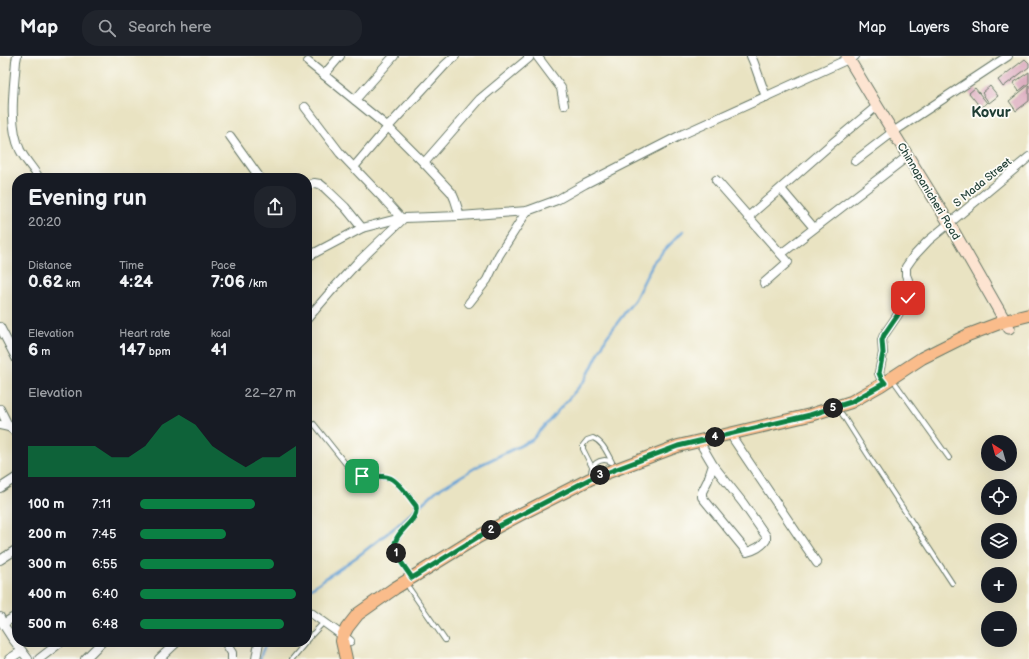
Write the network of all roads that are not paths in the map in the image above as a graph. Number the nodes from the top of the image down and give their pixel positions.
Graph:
1 (17, 56) edge
2 (340, 56) edge
3 (394, 56) edge
4 (455, 56) edge
5 (751, 56) edge
6 (1008, 56) edge
7 (532, 57) edge
8 (850, 57) edge
9 (308, 62) dead end
10 (324, 75) junction
11 (766, 97) junction
12 (355, 100) junction
13 (564, 105) dead end
14 (877, 106) junction
15 (305, 107) dead end
16 (388, 127) junction
17 (893, 132) junction
18 (230, 136) dead end
19 (908, 156) junction
20 (1029, 157) edge
21 (855, 161) dead end
22 (424, 163) junction
23 (354, 167) junction
24 (35, 173) edge
25 (256, 173) edge
26 (716, 180) dead end
27 (312, 184) edge
28 (781, 189) junction
29 (527, 210) junction
30 (460, 216) junction
31 (748, 217) junction
32 (402, 218) junction
33 (949, 223) junction
34 (362, 228) junction
35 (814, 228) junction
36 (312, 251) edge
37 (781, 254) junction
38 (764, 283) dead end
39 (469, 303) dead end
40 (312, 313) edge
41 (1029, 315) edge
42 (1029, 323) edge
43 (1007, 324) junction
44 (0, 328) edge
45 (12, 351) edge
46 (890, 383) junction
47 (0, 409) edge
48 (842, 414) junction
49 (314, 424) dead end
50 (0, 425) edge
51 (9, 427) junction
52 (12, 429) edge
53 (734, 440) junction
54 (703, 448) junction
55 (949, 458) dead end
56 (713, 465) junction
57 (614, 466) junction
58 (592, 472) junction
59 (12, 480) edge
60 (0, 488) edge
61 (12, 552) edge
62 (0, 560) edge
63 (817, 563) dead end
64 (410, 583) junction
65 (952, 583) dead end
66 (312, 614) edge
67 (12, 617) edge
68 (2, 620) edge
69 (324, 622) junction
70 (312, 635) edge
71 (12, 638) edge
72 (346, 639) junction
73 (445, 640) dead end
74 (18, 647) edge
75 (55, 647) edge
76 (97, 647) edge
77 (172, 647) edge
78 (229, 647) edge
79 (258, 647) edge
80 (301, 647) edge
81 (22, 652) junction
82 (9, 659) edge
83 (28, 659) edge
84 (40, 659) edge
85 (85, 659) edge
86 (160, 659) edge
87 (232, 659) edge
88 (256, 659) edge
89 (292, 659) edge
90 (346, 659) edge
91 (355, 659) edge

1 - 24 street
2 - 10 street
3 - 12 street
4 - 16 street
5 - 11 street
6 - 17 street
7 - 13 street
7 - 22 street
8 - 11 street
8 - 14 street, Chinnapanicheri Road
9 - 10 street
10 - 12 street
11 - 29 street
12 - 16 street
14 - 17 street, Chinnapanicheri Road
14 - 28 street
15 - 23 street
16 - 22 street
16 - 23 street
17 - 19 street, Chinnapanicheri Road
17 - 21 street
18 - 25 street
19 - 33 street, Chinnapanicheri Road
19 - 35 street
20 - 33 street, S Mada Street
22 - 30 street
23 - 32 street
26 - 31 street
27 - 34 street
28 - 31 street
28 - 35 street
29 - 30 street
29 - 39 street
30 - 32 street
31 - 37 street
32 - 34 street
32 - 40 street
33 - 43 street, Chinnapanicheri Road
33 - 46 street, S Mada Street
34 - 36 street
35 - 37 street
37 - 38 street
41 - 43 main road
42 - 43 main road
43 - 46 main road
44 - 45 street
46 - 48 main road
46 - 55 lane
46 - 57 main road
47 - 51 street
48 - 53 main road
48 - 65 lane
49 - 64 lane
50 - 51 street
51 - 52 street
53 - 54 main road
53 - 63 street
54 - 56 street
54 - 64 main road
56 - 56 street
57 - 58 main road
57 - 58 lane
58 - 64 main road
59 - 60 street
61 - 62 street
64 - 72 main road
64 - 73 lane
66 - 69 street
67 - 68 street
68 - 71 street
69 - 70 lane
69 - 72 street
72 - 90 main road
72 - 91 main road
74 - 81 street
75 - 84 street
76 - 85 street
77 - 86 street
78 - 87 street
79 - 88 street
80 - 89 lane
81 - 82 street
81 - 83 street

